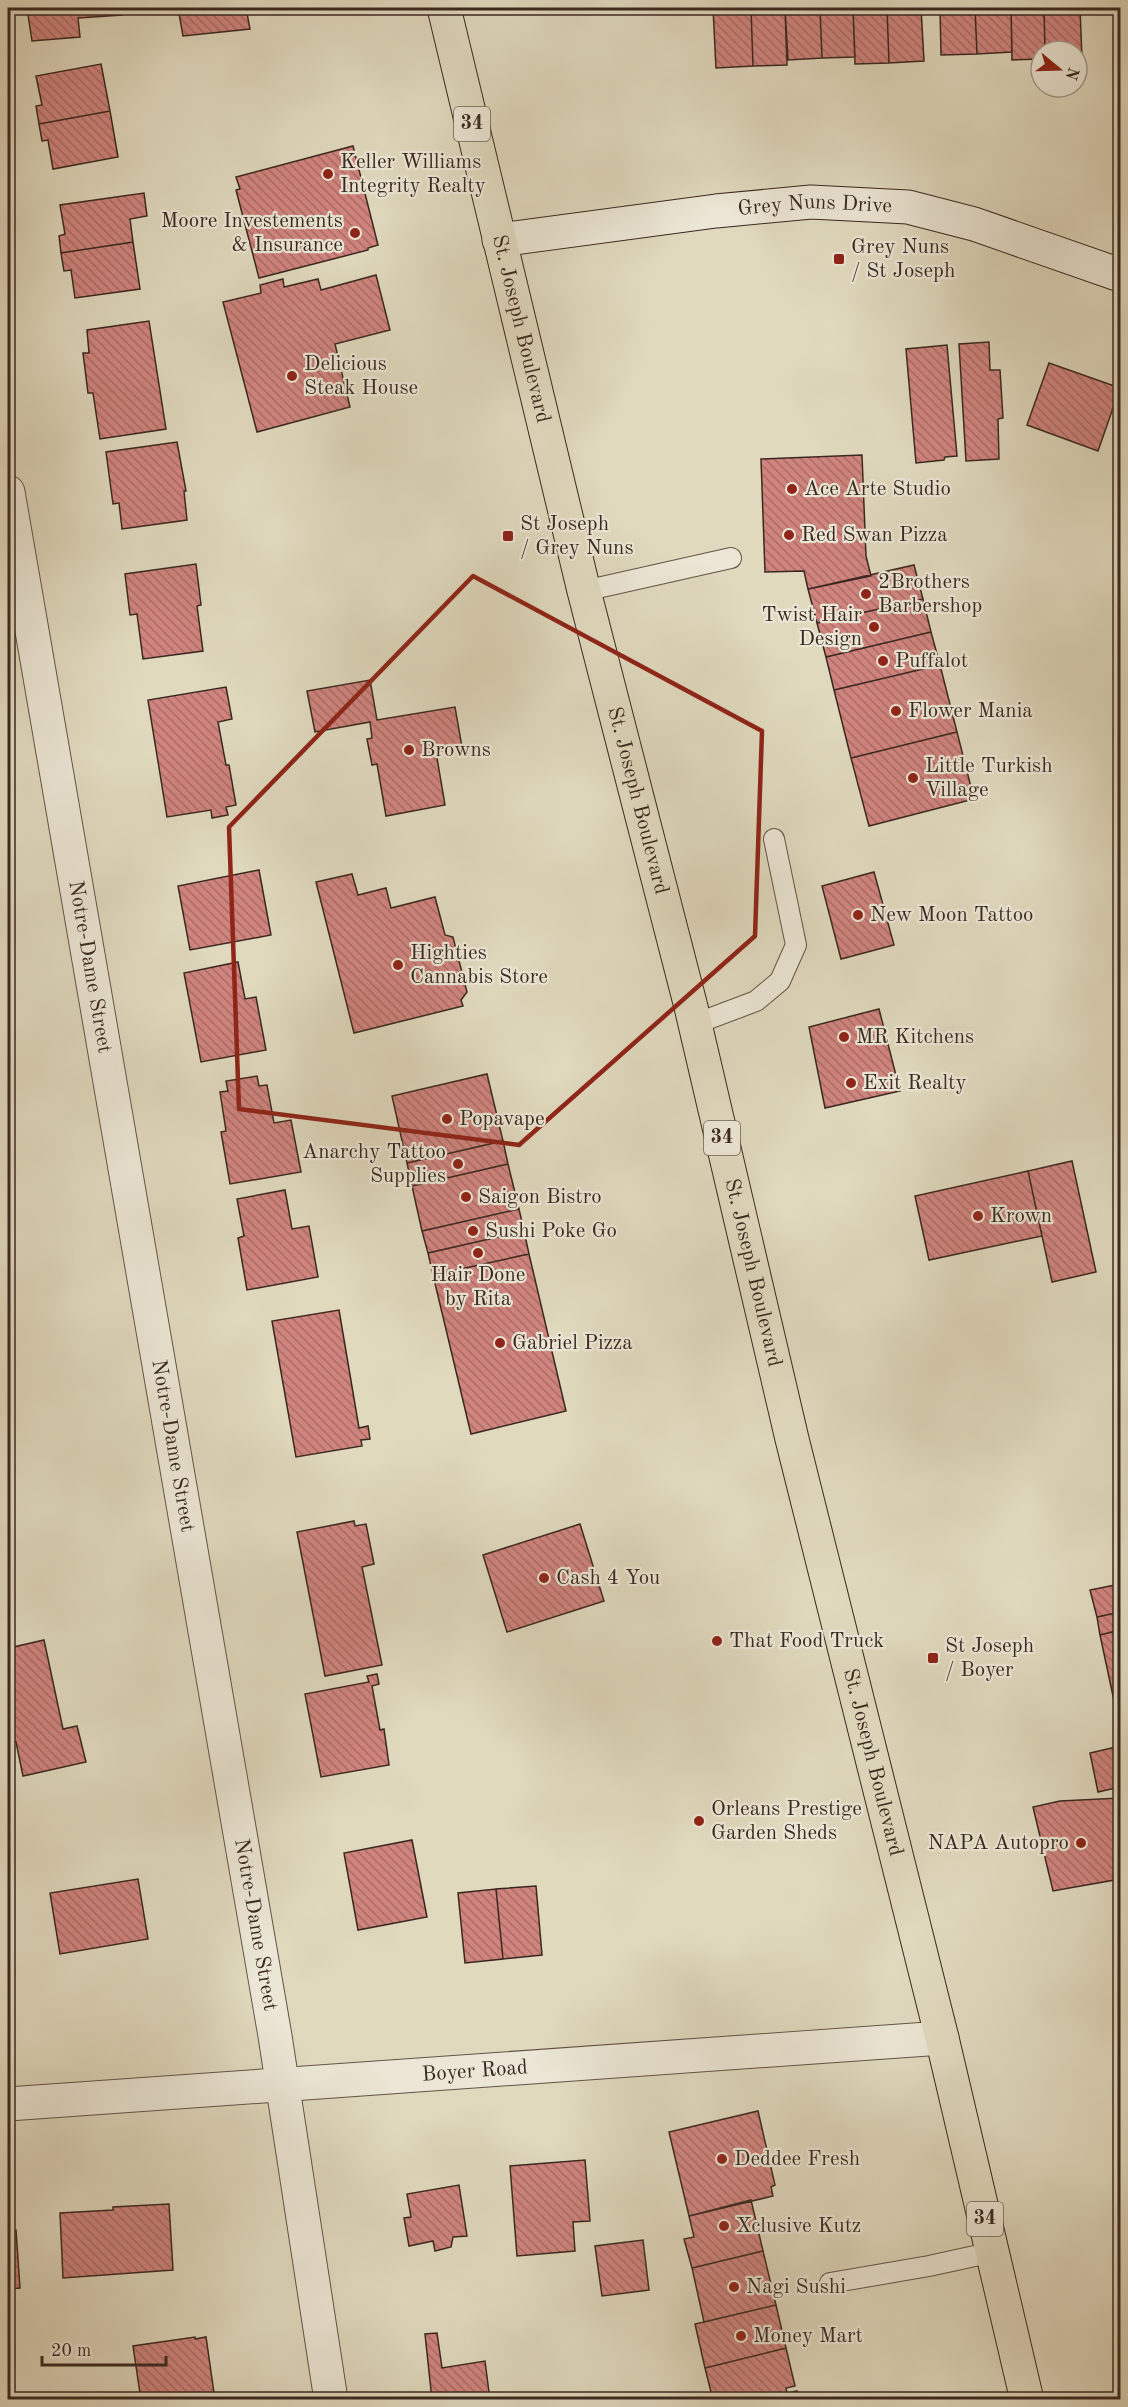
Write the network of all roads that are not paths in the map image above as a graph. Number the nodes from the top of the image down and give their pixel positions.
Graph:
1 (444, 8) edge
2 (499, 240) junction
3 (1120, 274) edge
4 (8, 492) edge
5 (731, 558) dead end
6 (584, 591) junction
7 (774, 839) dead end
8 (695, 1024) junction
9 (942, 2038) junction
10 (282, 2084) junction
11 (8, 2104) edge
12 (993, 2252) junction
13 (830, 2283) dead end
14 (331, 2400) edge
15 (1028, 2400) edge

1 - 2 main road, St. Joseph Boulevard / 34
2 - 3 street, Grey Nuns Drive
2 - 6 main road, St. Joseph Boulevard / 34
4 - 10 street, Notre-Dame Street
5 - 6 lane
6 - 8 main road, St. Joseph Boulevard / 34
7 - 8 lane
8 - 9 main road, St. Joseph Boulevard / 34
9 - 10 street, Boyer Road
9 - 12 main road, St. Joseph Boulevard / 34
10 - 11 street, Boyer Road
10 - 14 street, Notre-Dame Street
12 - 13 lane
12 - 15 main road, St. Joseph Boulevard / 34

